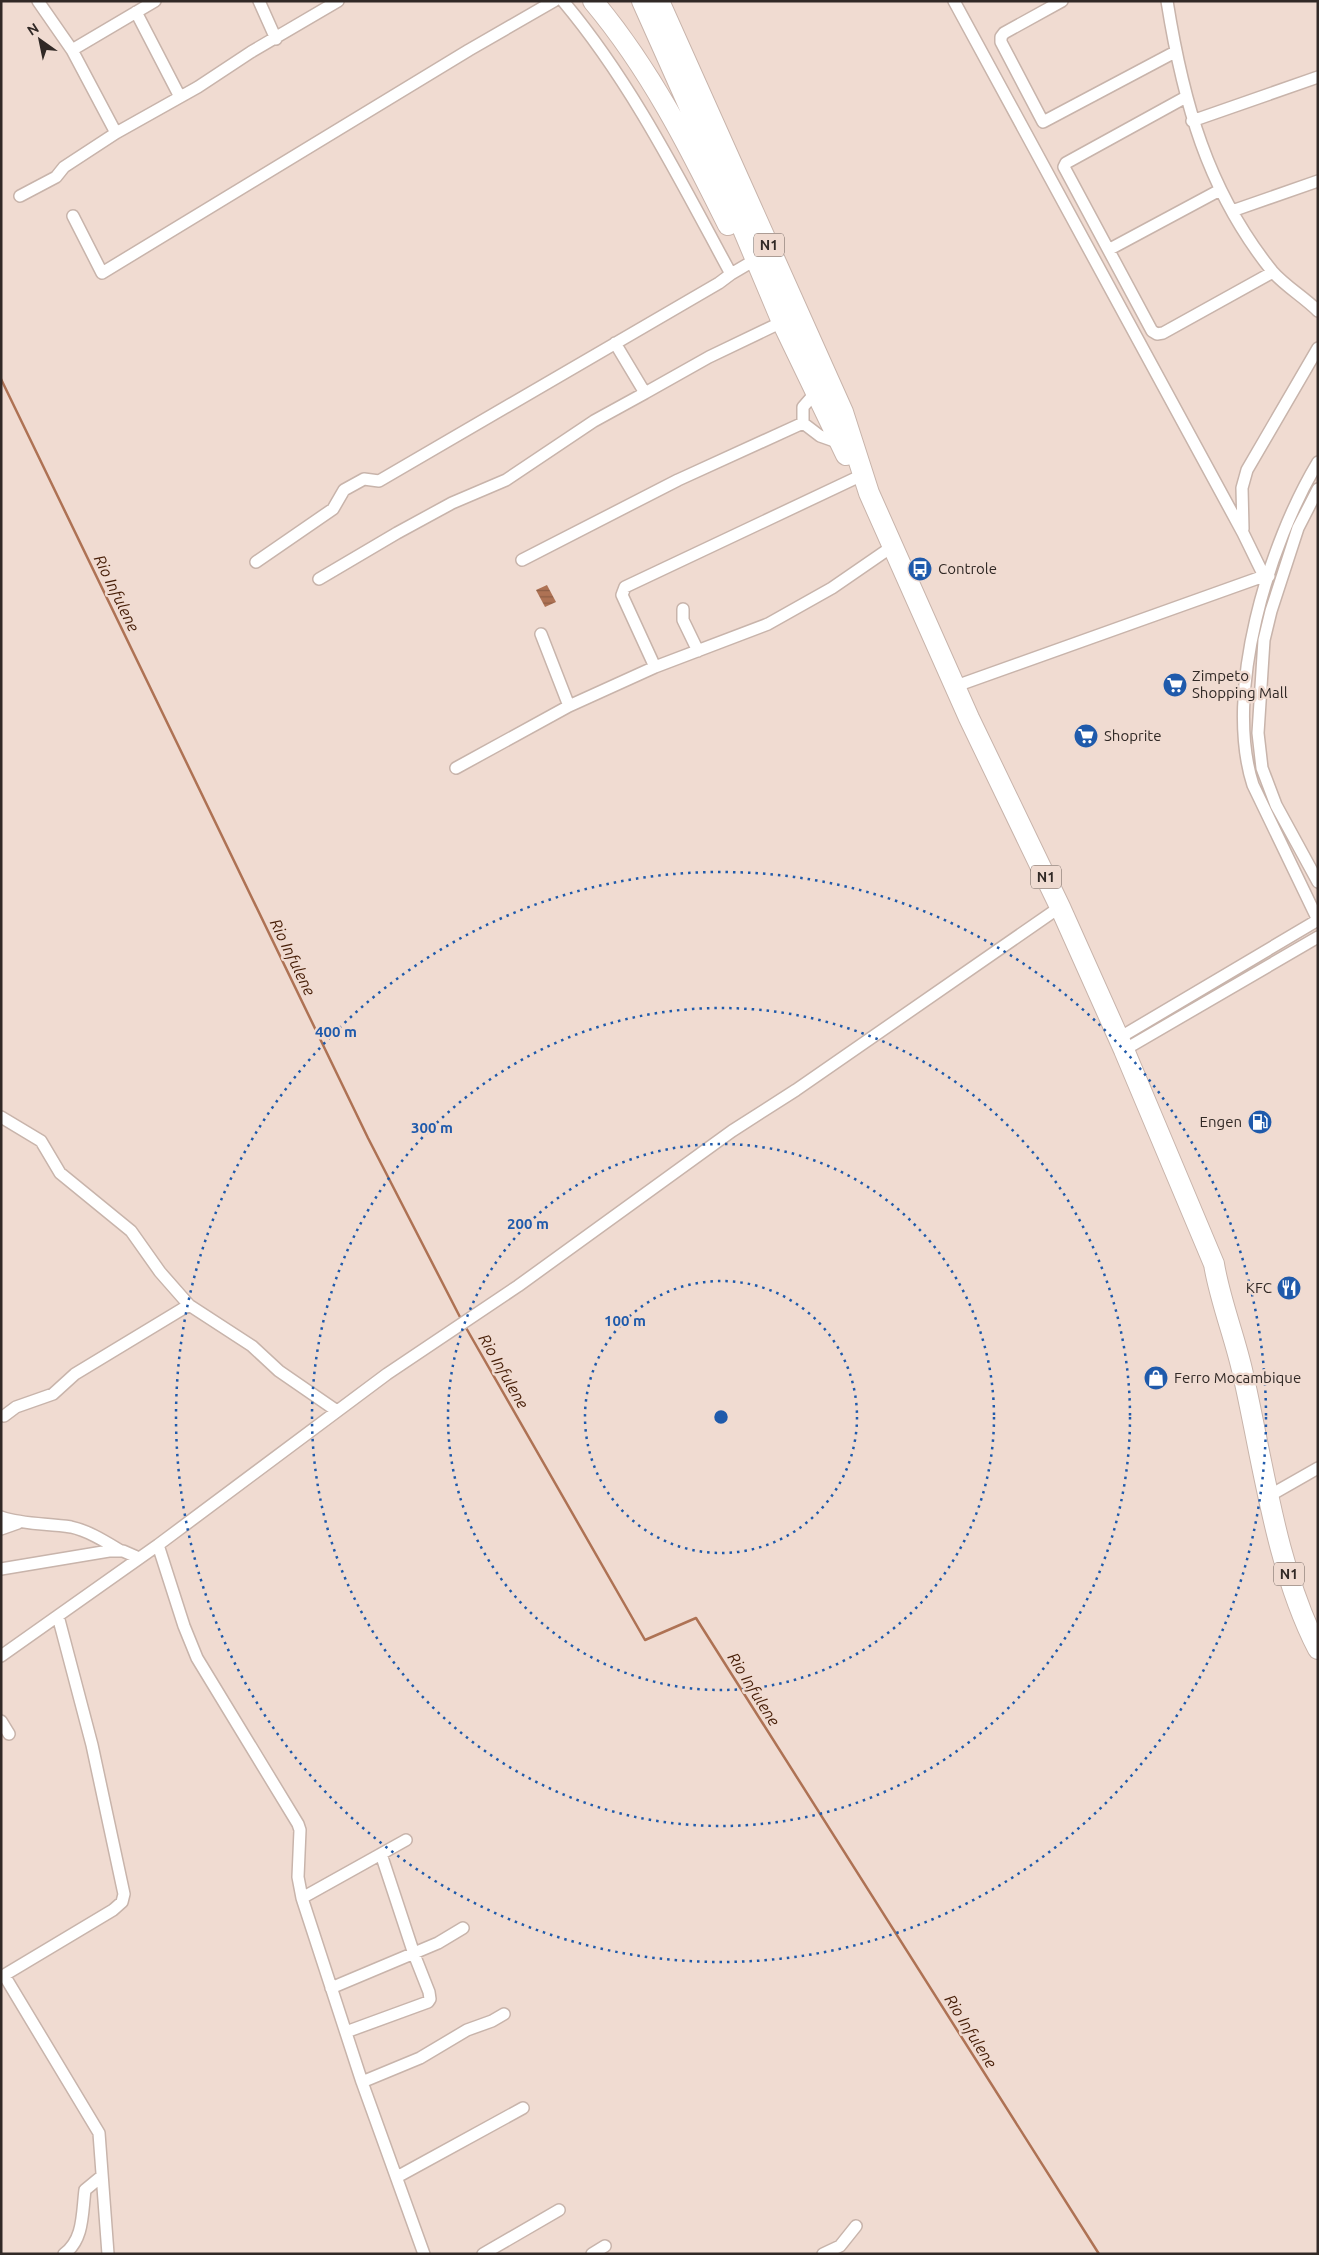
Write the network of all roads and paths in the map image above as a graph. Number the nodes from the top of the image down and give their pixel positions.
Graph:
1 (38, 1) edge
2 (154, 1) edge
3 (259, 1) edge
4 (338, 1) edge
5 (554, 1) edge
6 (563, 1) edge
7 (593, 1) edge
8 (642, 1) edge
9 (659, 1) edge
10 (670, 1) edge
11 (954, 1) edge
12 (1062, 1) edge
13 (1167, 1) edge
14 (136, 12) junction
15 (276, 39) junction
16 (680, 45) junction
17 (72, 50) junction
18 (1176, 52) junction
19 (1318, 77) edge
20 (180, 97) junction
21 (1186, 97) junction
22 (1192, 121) junction
23 (116, 133) junction
24 (1318, 181) edge
25 (1220, 190) junction
26 (20, 196) dead end
27 (1232, 211) junction
28 (73, 216) dead end
29 (1110, 249) junction
30 (739, 269) junction
31 (1273, 272) junction
32 (1318, 311) edge
33 (781, 320) junction
34 (615, 343) junction
35 (1318, 348) edge
36 (816, 392) junction
37 (645, 393) junction
38 (803, 424) junction
39 (840, 443) junction
40 (1318, 462) edge
41 (864, 485) junction
42 (1318, 489) edge
43 (1243, 533) junction
44 (893, 546) junction
45 (522, 560) dead end
46 (256, 562) dead end
47 (1266, 576) junction
48 (319, 579) dead end
49 (682, 609) dead end
50 (541, 634) dead end
51 (698, 651) junction
52 (655, 667) junction
53 (956, 686) junction
54 (569, 706) junction
55 (456, 768) dead end
56 (1318, 882) edge
57 (1060, 907) junction
58 (1318, 920) edge
59 (1318, 937) edge
60 (1122, 1044) junction
61 (1, 1118) edge
62 (190, 1305) junction
63 (337, 1411) junction
64 (4, 1416) dead end
65 (1318, 1468) edge
66 (1269, 1496) junction
67 (1, 1517) edge
68 (18, 1523) junction
69 (1, 1529) edge
70 (158, 1546) junction
71 (123, 1552) junction
72 (139, 1558) junction
73 (1, 1569) edge
74 (58, 1616) junction
75 (1318, 1649) edge
76 (1, 1656) edge
77 (1, 1721) edge
78 (9, 1734) dead end
79 (406, 1840) dead end
80 (381, 1854) junction
81 (302, 1898) junction
82 (463, 1928) dead end
83 (414, 1954) junction
84 (3, 1976) edge
85 (331, 1988) junction
86 (504, 2014) dead end
87 (346, 2032) junction
88 (362, 2082) junction
89 (524, 2108) dead end
90 (102, 2176) junction
91 (397, 2177) junction
92 (559, 2210) dead end
93 (856, 2226) dead end
94 (605, 2246) dead end
95 (826, 2253) edge
96 (64, 2254) edge
97 (108, 2254) edge
98 (424, 2254) edge
99 (483, 2254) edge
100 (592, 2254) edge

1 - 17 street
2 - 14 street
3 - 15 street
4 - 15 street
5 - 28 street
6 - 30 street
7 - 30 highway
8 - 33 highway, N1
9 - 16 highway, N1
10 - 16 highway
11 - 43 street
12 - 18 street
13 - 18 street
14 - 17 street
14 - 20 street
15 - 20 street
16 - 41 highway, N1
17 - 23 street
18 - 21 street
19 - 22 street
20 - 23 street
21 - 22 street
21 - 29 street
22 - 25 street
23 - 26 street
24 - 27 street
25 - 27 street
25 - 29 street
27 - 31 street
29 - 31 street
30 - 33 highway
30 - 34 street
31 - 32 street
33 - 36 highway, N1
33 - 37 street
34 - 37 street
34 - 46 street
35 - 43 street
36 - 38 street
36 - 39 highway, N1
37 - 48 street
38 - 39 street
38 - 45 street
39 - 41 highway, N1
40 - 47 street
41 - 44 highway, N1
41 - 52 street
42 - 56 street
43 - 47 street
44 - 51 street
44 - 53 highway, N1
47 - 53 street
47 - 58 street
49 - 51 street
50 - 54 street
51 - 52 street
52 - 54 street
53 - 57 highway, N1
54 - 55 street
57 - 60 highway, N1
57 - 63 street
58 - 60 street
59 - 60 street
60 - 66 highway, N1
61 - 62 street
62 - 63 street
62 - 64 street
63 - 70 street
65 - 66 street
66 - 75 highway, N1
67 - 68 street
68 - 69 street
68 - 71 street
70 - 72 street
70 - 81 street
71 - 72 street
71 - 73 street
72 - 74 street
74 - 76 street
74 - 84 street
77 - 78 street
79 - 80 street
80 - 81 street
80 - 83 street
81 - 85 street
82 - 83 street
83 - 85 street
83 - 87 street
84 - 90 street
85 - 87 street
86 - 88 street
87 - 88 street
88 - 91 street
89 - 91 street
90 - 96 street
90 - 97 street
91 - 98 street
92 - 99 street
93 - 95 street
94 - 100 street

